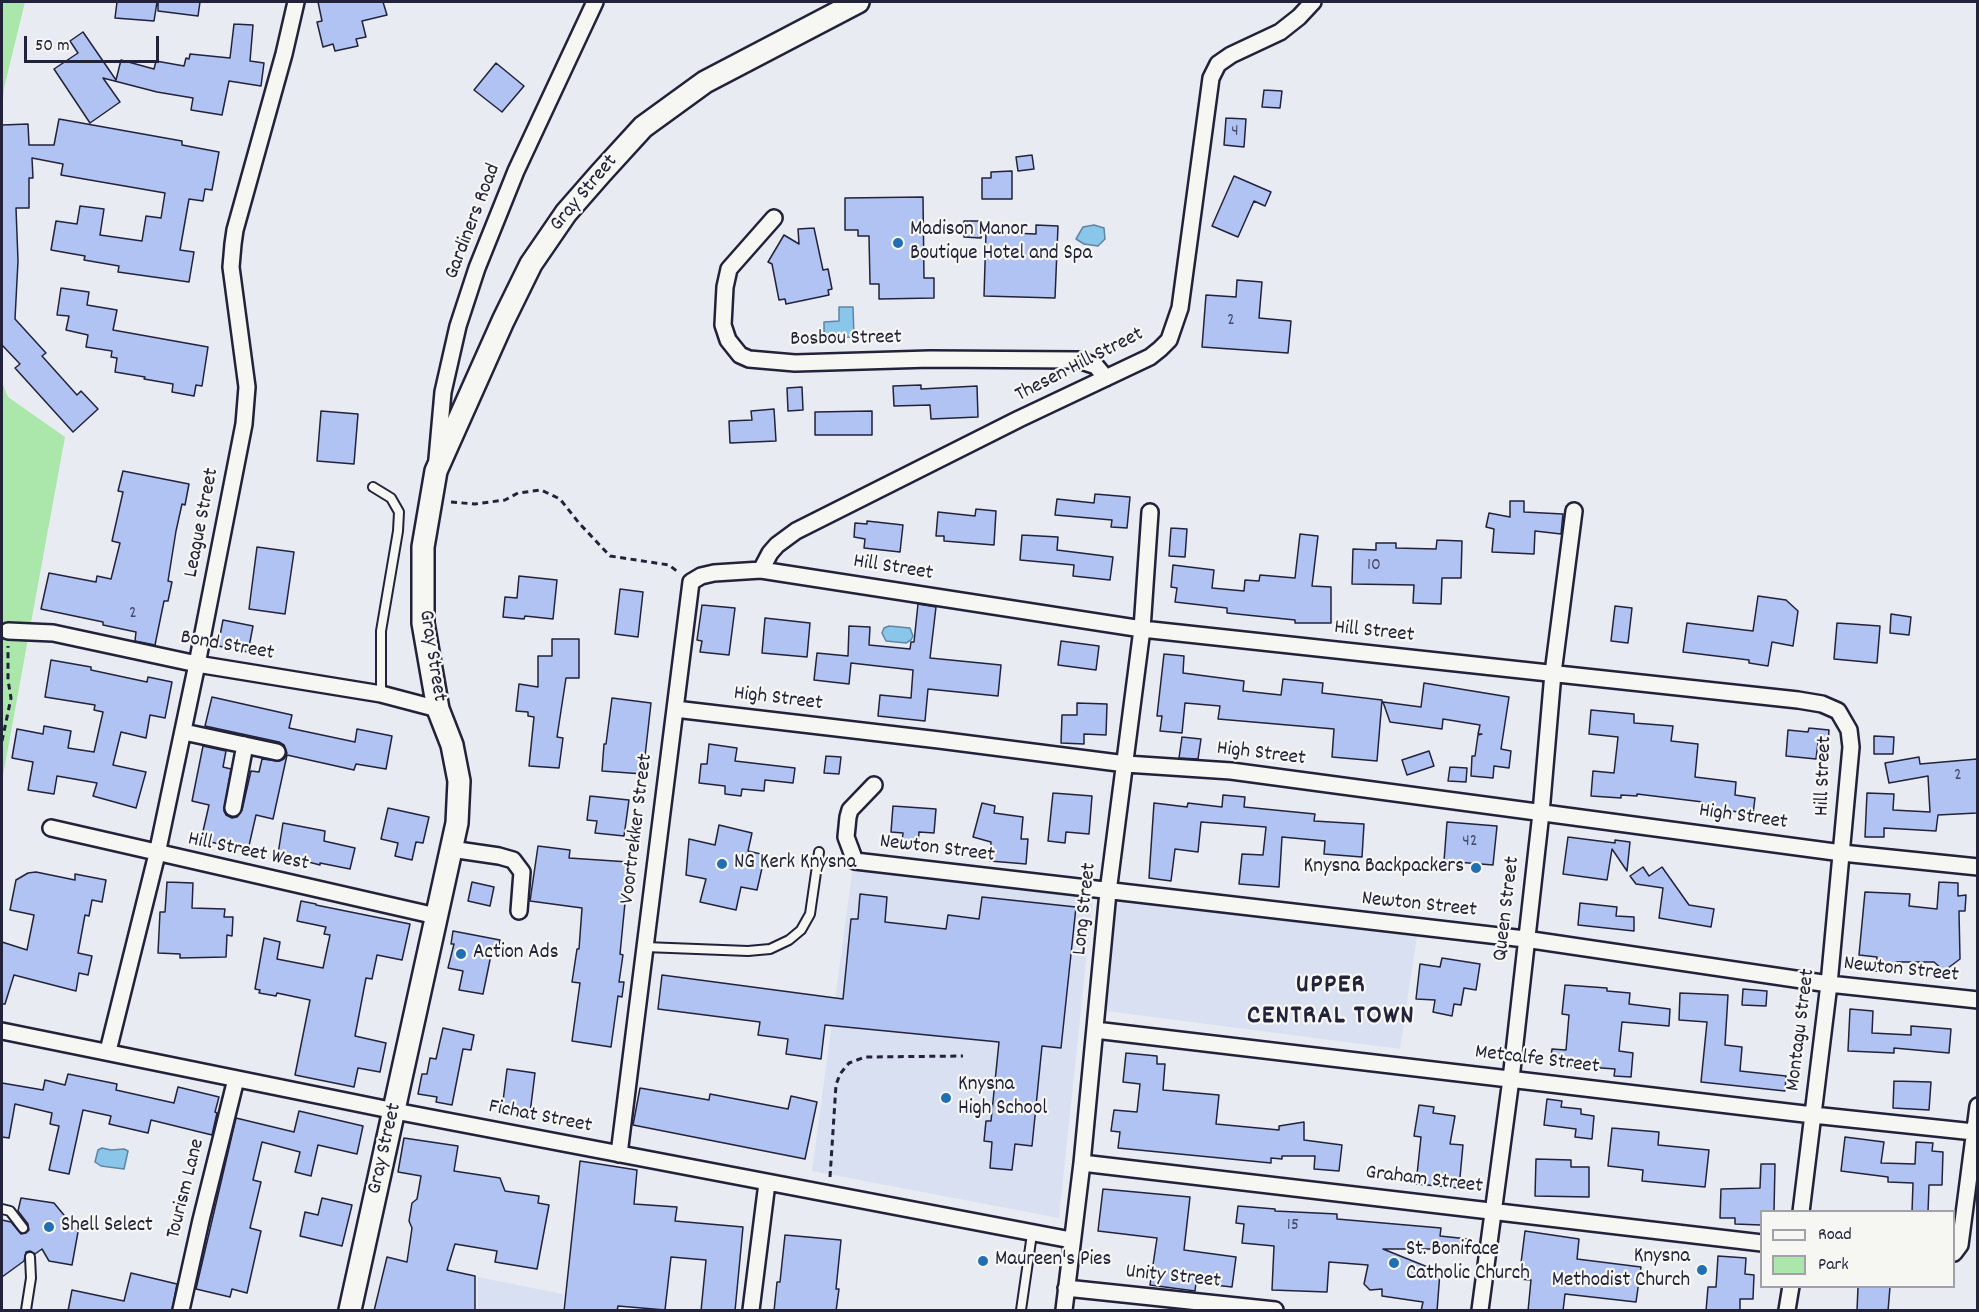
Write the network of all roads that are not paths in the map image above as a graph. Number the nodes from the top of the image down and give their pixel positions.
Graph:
1 (296, 2) edge
2 (595, 2) edge
3 (858, 2) edge
4 (1313, 2) edge
5 (774, 218) dead end
6 (1106, 378) junction
7 (436, 471) junction
8 (373, 487) dead end
9 (1574, 511) dead end
10 (1150, 512) dead end
11 (762, 570) junction
12 (1142, 629) junction
13 (8, 631) road end
14 (197, 664) junction
15 (1553, 673) junction
16 (381, 694) junction
17 (438, 709) junction
18 (675, 709) junction
19 (184, 732) junction
20 (245, 745) junction
21 (277, 752) dead end
22 (1125, 764) junction
23 (874, 785) dead end
24 (232, 808) dead end
25 (1541, 813) junction
26 (51, 828) dead end
27 (451, 849) junction
28 (819, 852) dead end
29 (1842, 853) junction
30 (158, 854) junction
31 (1977, 867) edge
32 (1108, 892) junction
33 (519, 911) dead end
34 (436, 916) junction
35 (1525, 939) junction
36 (644, 947) junction
37 (1829, 984) junction
38 (1977, 1000) edge
39 (1095, 1030) junction
40 (2, 1031) edge
41 (108, 1051) junction
42 (237, 1078) junction
43 (1511, 1079) junction
44 (1977, 1106) edge
45 (395, 1111) junction
46 (1813, 1115) junction
47 (1974, 1132) junction
48 (619, 1154) junction
49 (1082, 1163) junction
50 (767, 1183) junction
51 (2, 1209) edge
52 (1493, 1210) junction
53 (1801, 1210) edge
54 (23, 1228) dead end
55 (1032, 1234) junction
56 (1071, 1240) junction
57 (1760, 1243) edge
58 (1955, 1251) edge
59 (30, 1257) dead end
60 (1066, 1288) junction
61 (1791, 1288) edge
62 (26, 1311) edge
63 (181, 1311) edge
64 (350, 1311) edge
65 (751, 1311) edge
66 (1021, 1311) edge
67 (1064, 1311) edge
68 (1275, 1311) edge
69 (1480, 1311) edge
70 (1787, 1311) edge

1 - 14 street, League Street
2 - 7 street, Gardiners Road
3 - 7 street, Gray Street
4 - 6 street, Thesen Hill Street
5 - 6 street, Bosbou Street
6 - 11 street, Thesen Hill Street
7 - 17 street, Gray Street
8 - 16 lane
9 - 15 street, Queen Street
10 - 12 street, Long Street
11 - 12 street, Hill Street
11 - 18 street, Voortrekker Street
12 - 15 street, Hill Street
12 - 22 street, Long Street
13 - 14 street, Bond Street
14 - 16 street, Bond Street
14 - 19 street, League Street
15 - 25 street, Queen Street
15 - 29 street, Hill Street
16 - 17 street, Bond Street
17 - 27 street, Gray Street
18 - 22 street, High Street
18 - 36 street, Voortrekker Street
19 - 20 street
19 - 30 street, League Street
20 - 21 street
20 - 24 street
22 - 25 street, High Street
22 - 32 street, Long Street
23 - 32 street, Newton Street
25 - 29 street, High Street
25 - 35 street, Queen Street
26 - 30 street, Hill Street West
27 - 33 street
27 - 34 street, Gray Street
28 - 36 lane
29 - 31 street, High Street
29 - 37 street, Montagu Street
30 - 34 street, Hill Street West
30 - 41 street, League Street
32 - 35 street, Newton Street
32 - 39 street, Long Street
34 - 45 street, Gray Street
35 - 37 street, Newton Street
35 - 43 street, Queen Street
36 - 48 street, Voortrekker Street
37 - 38 street, Newton Street
37 - 46 street, Montagu Street
39 - 43 street, Metcalfe Street
39 - 49 street, Long Street
40 - 41 street, Fichat Street
41 - 42 street, Fichat Street
42 - 45 street, Fichat Street
42 - 63 street, Tourism Lane
43 - 46 street, Metcalfe Street
43 - 52 street, Queen Street
44 - 47 street
45 - 48 street, Fichat Street
45 - 64 street, Gray Street
46 - 47 street, Metcalfe Street
46 - 53 street, Montagu Street
47 - 58 street
48 - 50 street, Fichat Street
49 - 52 street, Graham Street
49 - 56 street, Long Street
50 - 55 street, Fichat Street
50 - 65 street
51 - 54 lane
52 - 57 street, Graham Street
52 - 69 street, Queen Street
55 - 56 street, Fichat Street
55 - 66 lane
56 - 60 street, Long Street
59 - 62 lane
60 - 67 street, Long Street
60 - 68 street, Unity Street
61 - 70 street

